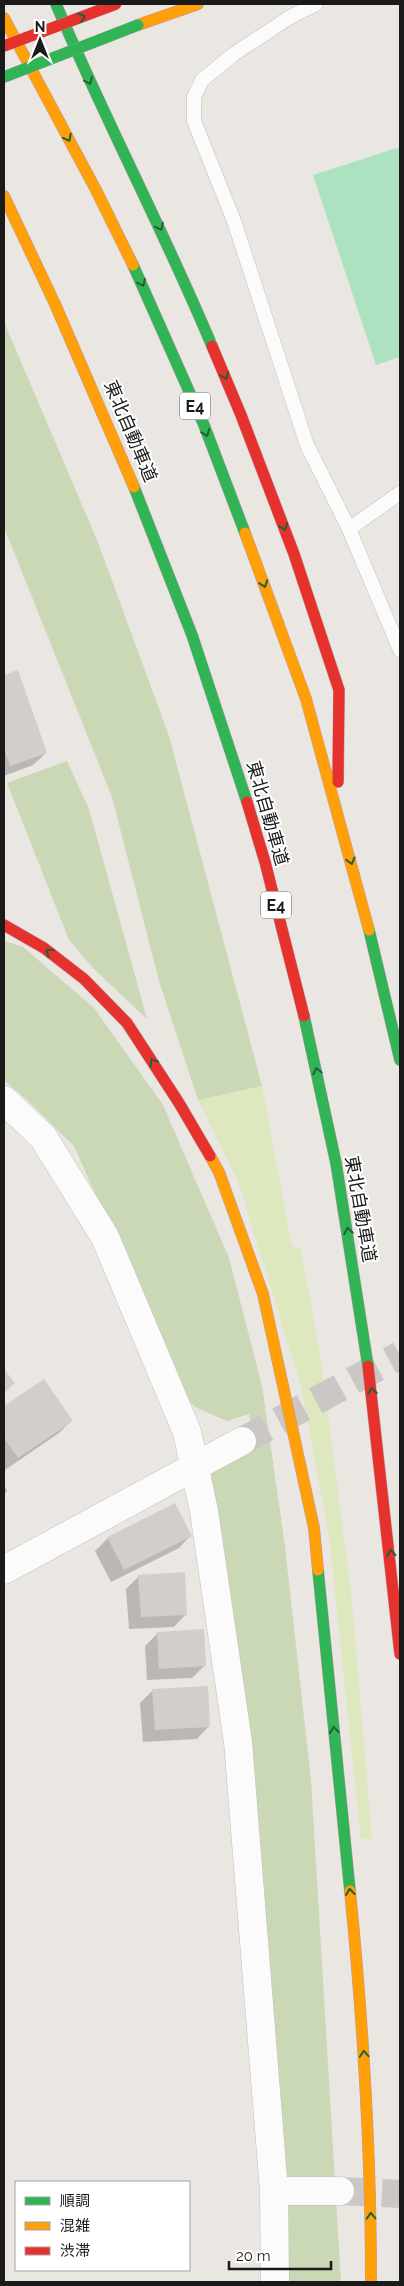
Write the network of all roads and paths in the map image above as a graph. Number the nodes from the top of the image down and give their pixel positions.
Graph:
1 (56, 4) edge
2 (116, 4) edge
3 (198, 4) edge
4 (316, 4) edge
5 (4, 18) edge
6 (4, 46) edge
7 (4, 77) edge
8 (4, 196) edge
9 (400, 493) edge
10 (349, 529) junction
11 (400, 650) edge
12 (338, 814) junction
13 (4, 924) edge
14 (400, 1060) edge
15 (4, 1100) edge
16 (242, 1441) tunnel mouth
17 (195, 1466) junction
18 (4, 1570) edge
19 (400, 1654) edge
20 (274, 2191) junction
21 (340, 2191) tunnel mouth
22 (275, 2282) edge
23 (371, 2282) edge

1 -> 12 highway
6 -> 2 highway, bridge
3 - 7 highway, bridge
4 - 10 lane
5 -> 12 highway, E4
19 -> 8 highway, 東北自動車道 / E4
9 - 10 lane
10 - 11 lane
12 -> 14 highway, E4
23 -> 13 highway
15 - 17 street
16 - 17 street
17 - 18 street
17 - 20 street
20 - 21 street
20 - 22 street

